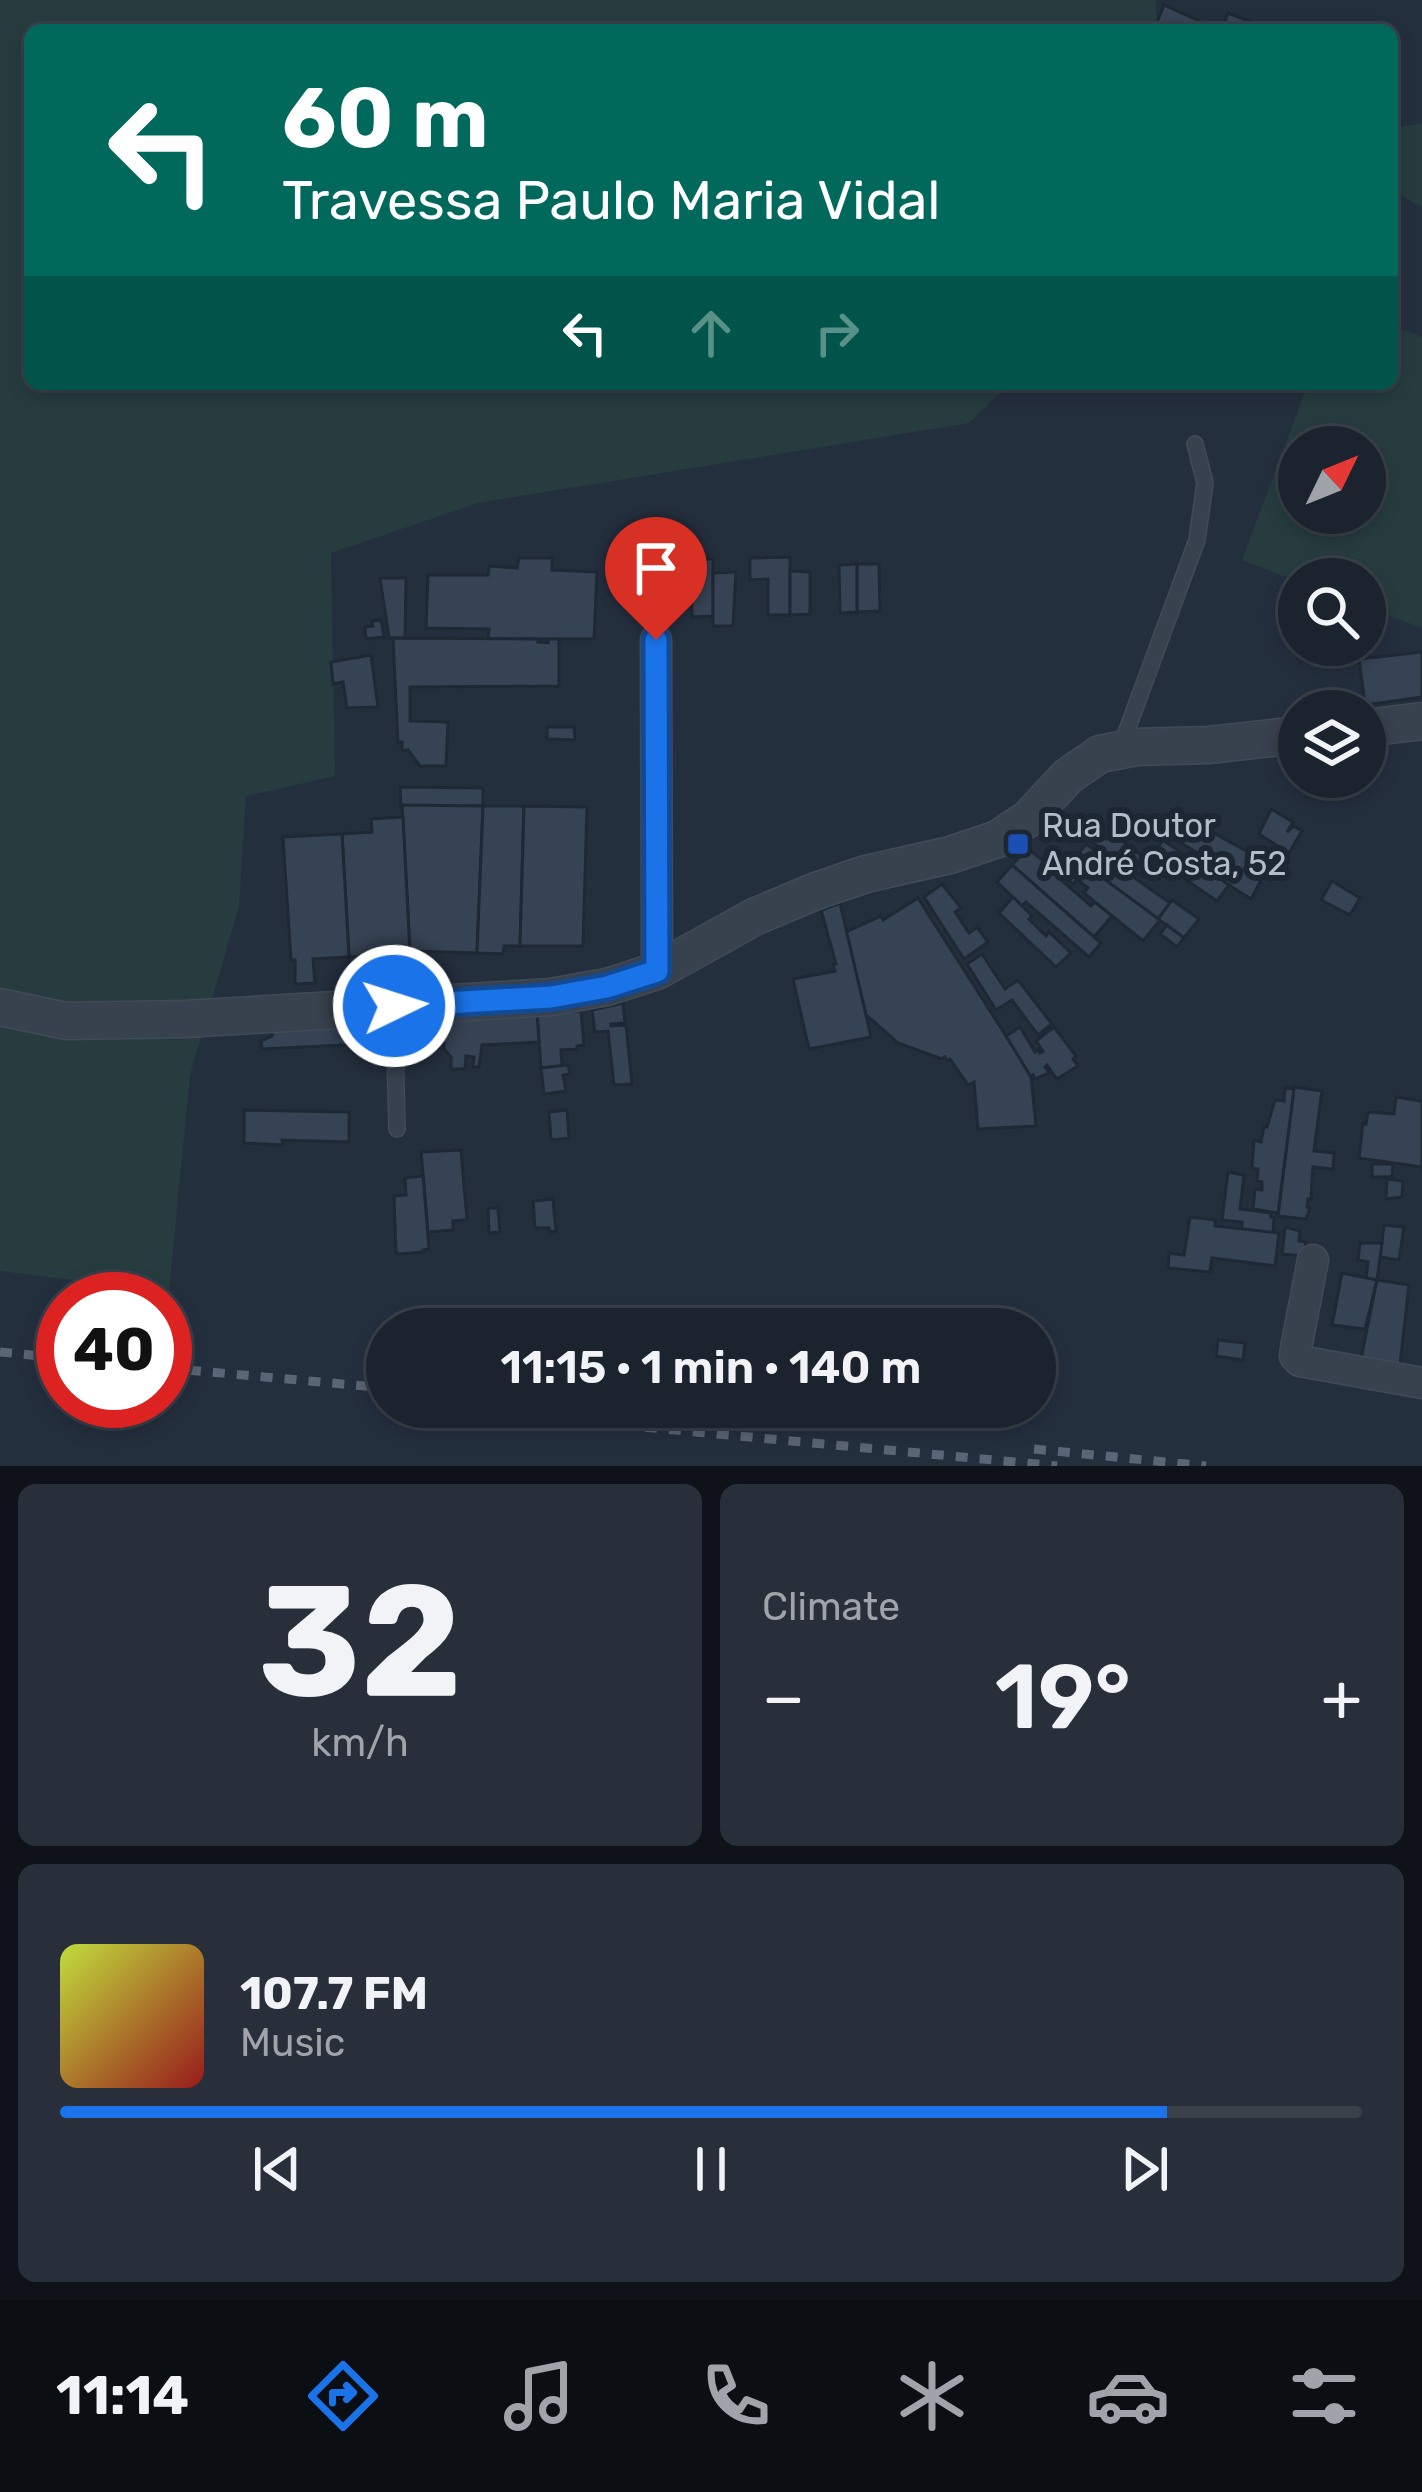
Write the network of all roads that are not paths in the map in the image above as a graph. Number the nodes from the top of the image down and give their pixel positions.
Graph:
1 (1196, 443) dead end
2 (656, 640) dead end
3 (1422, 721) edge
4 (1386, 725) edge
5 (1278, 737) edge
6 (1120, 750) junction
7 (657, 971) junction
8 (394, 1006) junction
9 (0, 1007) edge
10 (397, 1129) dead end
11 (1313, 1261) dead end
12 (1422, 1383) edge

1 - 6 lane
2 - 7 street
3 - 4 street
5 - 6 street
6 - 7 street
7 - 8 street
8 - 9 street
8 - 10 lane
11 - 12 street

